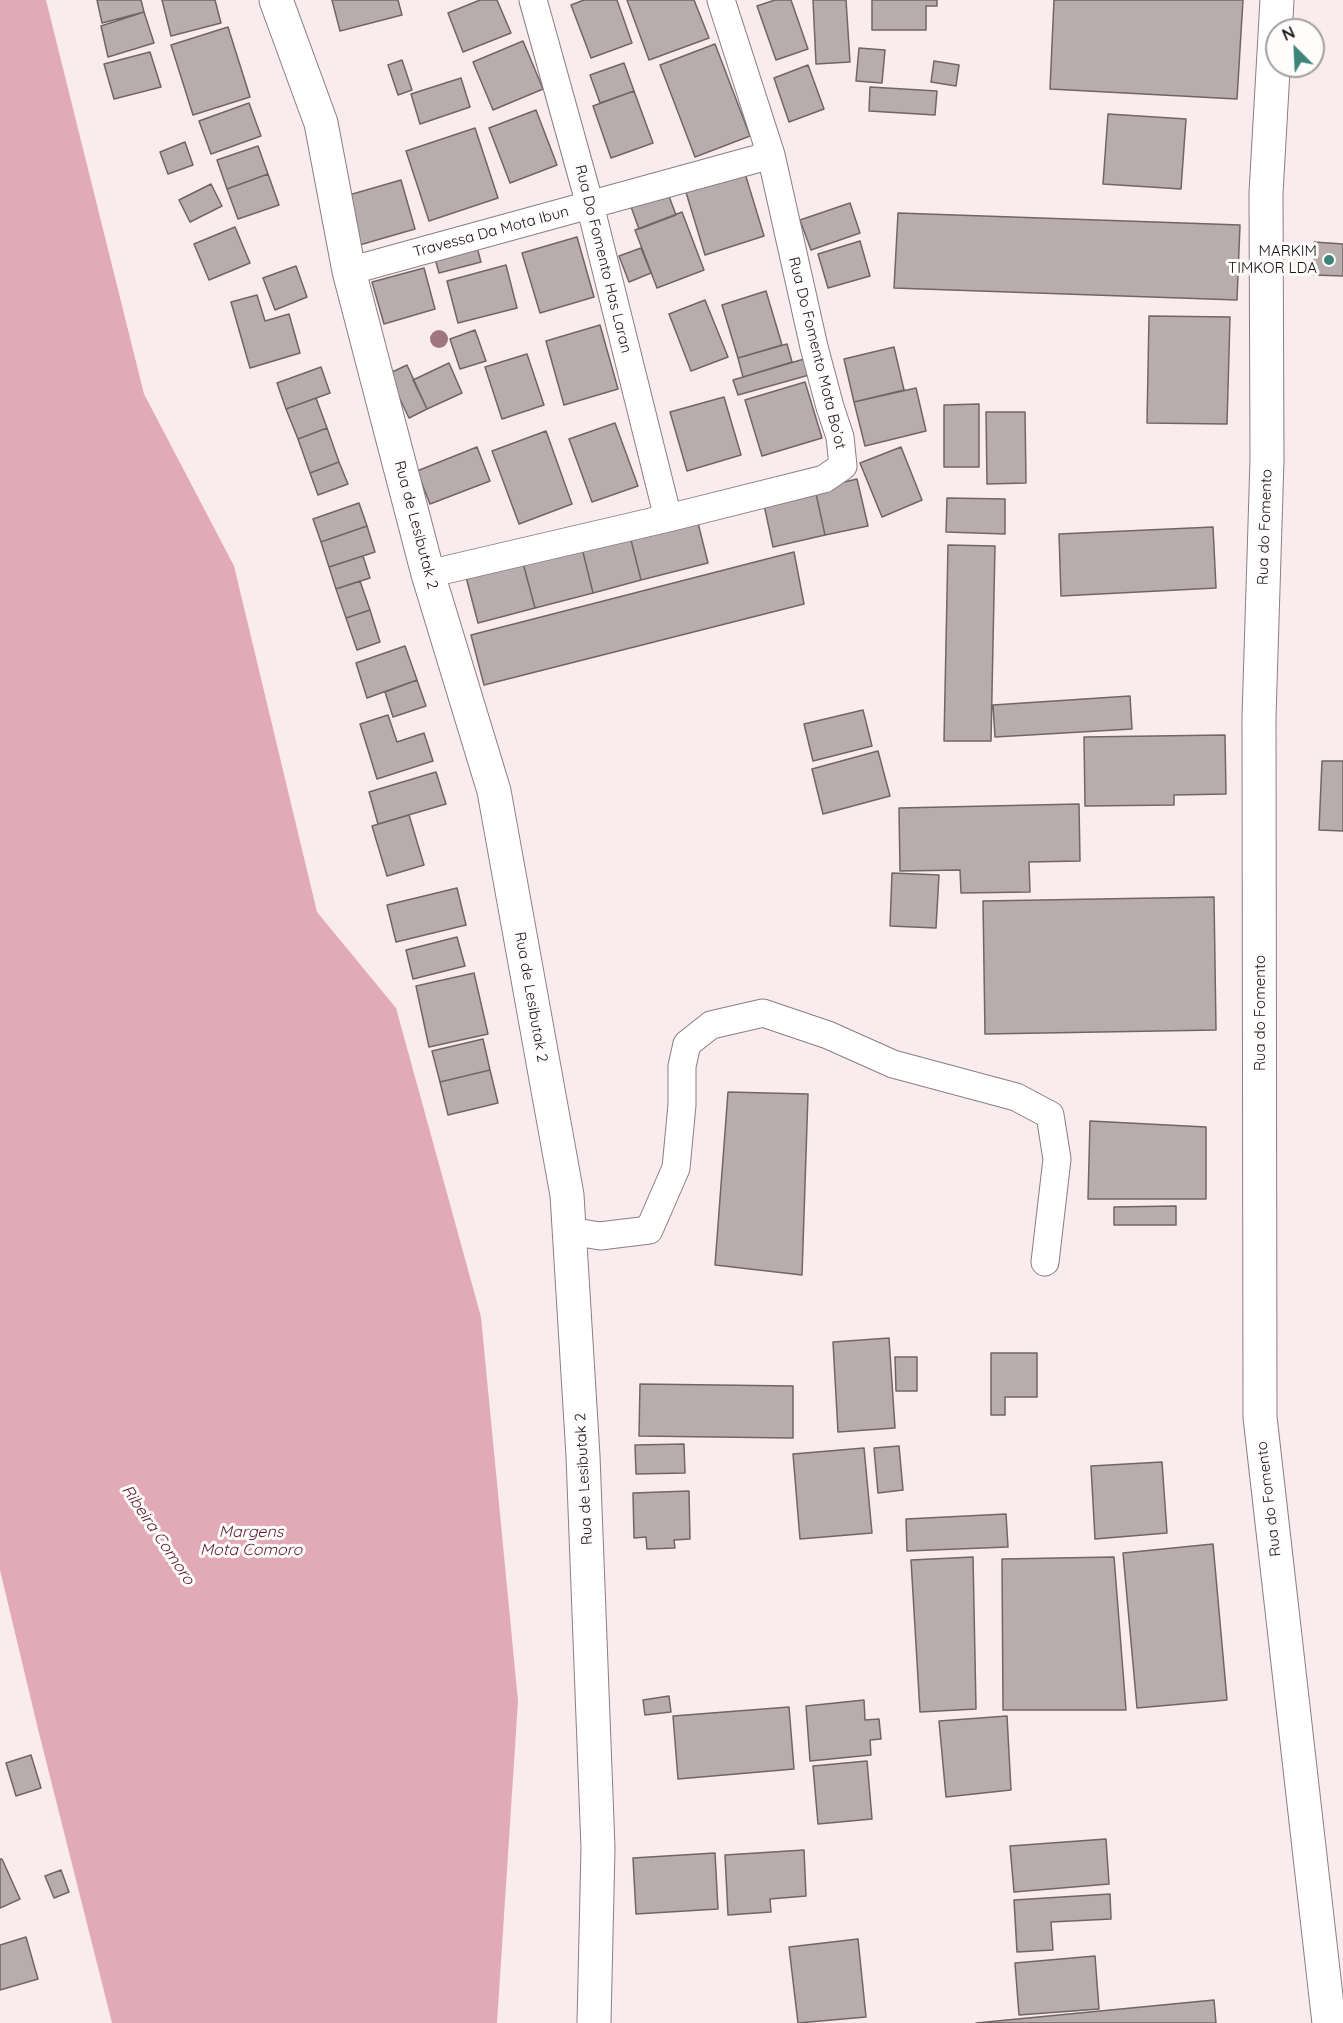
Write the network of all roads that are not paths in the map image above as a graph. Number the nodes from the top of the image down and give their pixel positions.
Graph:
1 (276, 0) edge
2 (533, 0) edge
3 (721, 0) edge
4 (1277, 0) edge
5 (771, 155) junction
6 (590, 205) junction
7 (349, 271) junction
8 (668, 518) junction
9 (428, 574) junction
10 (569, 1231) junction
11 (1045, 1262) dead end
12 (594, 2023) edge
13 (1329, 2023) edge

1 - 7 main road, Rua de Lesibutak 2
2 - 6 street, Rua Do Fomento Has Laran
3 - 5 street, Rua Do Fomento Mota Bo’ot
4 - 13 main road, Rua do Fomento
5 - 6 street, Travessa Da Mota Ibun
5 - 8 street, Rua Do Fomento Mota Bo’ot
6 - 7 street, Travessa Da Mota Ibun
6 - 8 street, Rua Do Fomento Has Laran
7 - 9 main road, Rua de Lesibutak 2
8 - 9 street, Rua Do Fomento Mota Bo’ot
9 - 10 main road, Rua de Lesibutak 2
10 - 11 street
10 - 12 main road, Rua de Lesibutak 2

